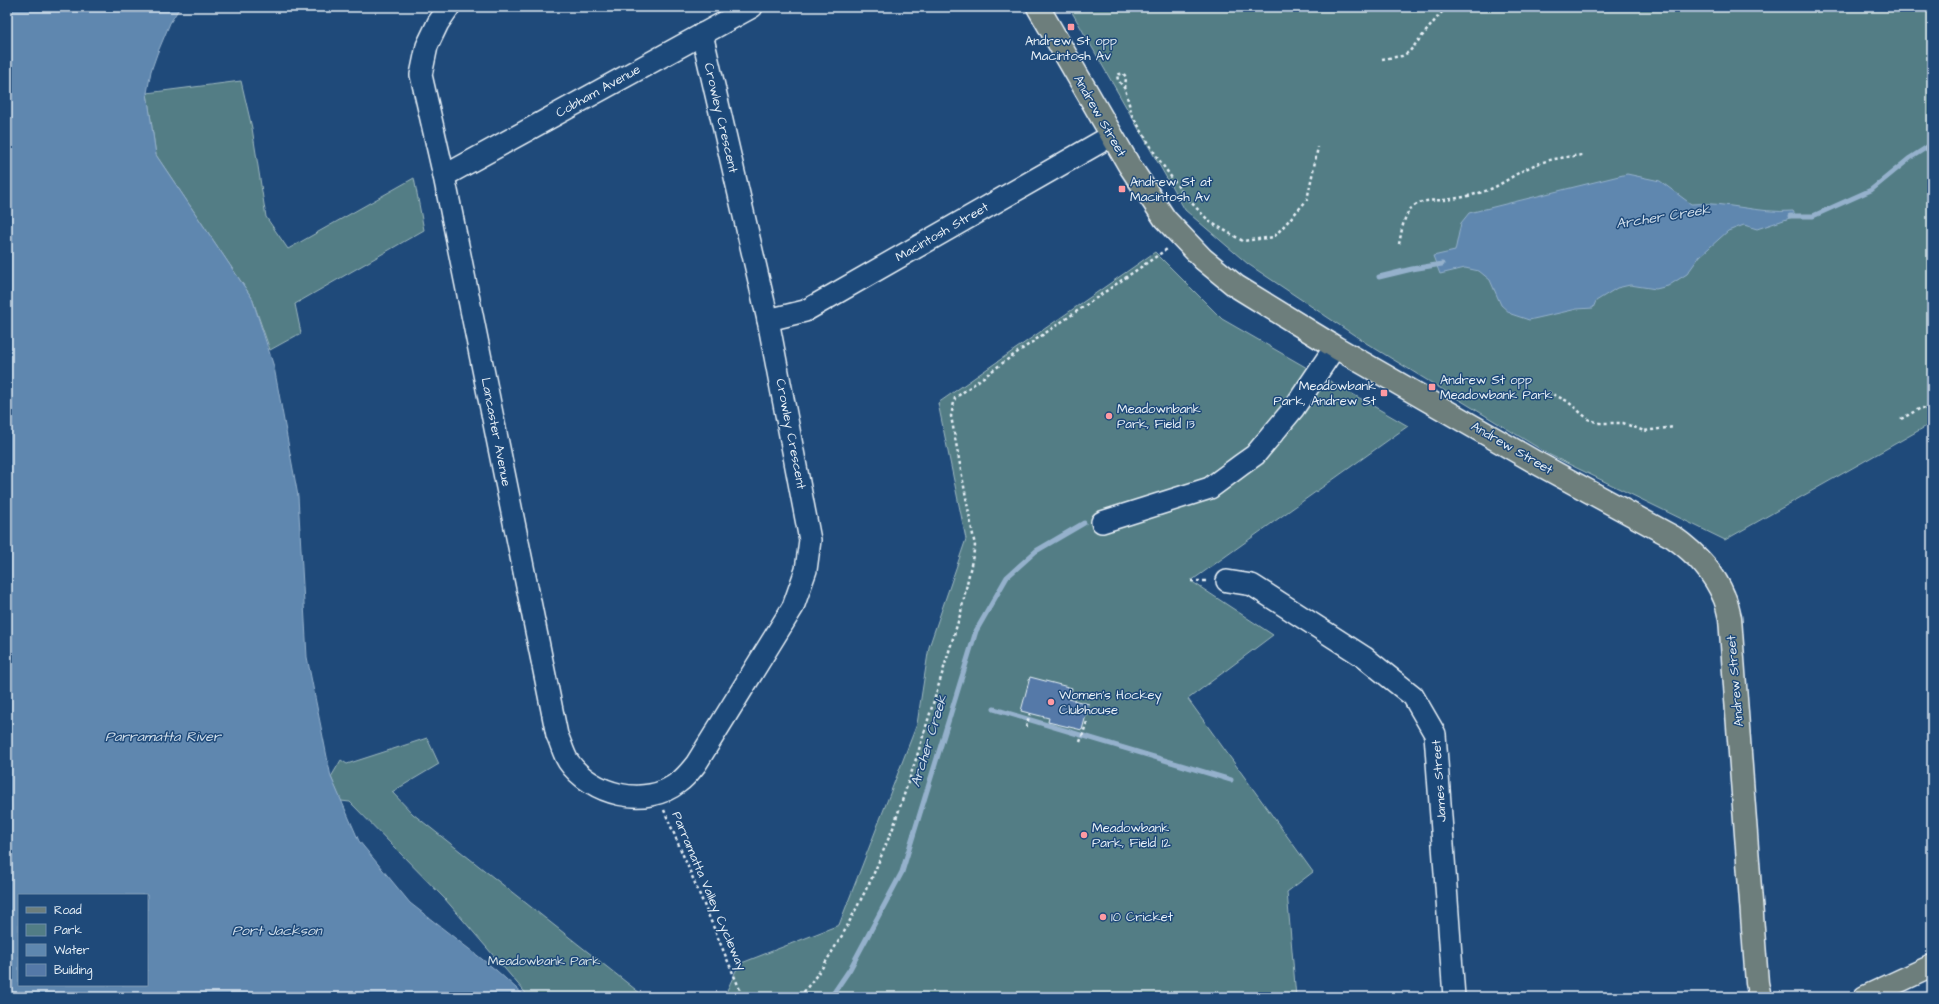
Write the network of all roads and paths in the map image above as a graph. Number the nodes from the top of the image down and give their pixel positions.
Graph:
1 (449, 7) edge
2 (752, 7) edge
3 (1038, 7) edge
4 (1446, 7) edge
5 (702, 34) junction
6 (1382, 59) dead end
7 (1124, 89) junction
8 (1111, 136) junction
9 (1318, 147) dead end
10 (1584, 155) dead end
11 (444, 176) junction
12 (1181, 238) junction
13 (1399, 244) dead end
14 (768, 320) junction
15 (1335, 347) junction
16 (1548, 392) dead end
17 (1932, 408) edge
18 (1900, 419) dead end
19 (1674, 427) dead end
20 (1102, 522) dead end
21 (1227, 581) dead end
22 (1030, 713) dead end
23 (1087, 722) dead end
24 (1026, 727) dead end
25 (1080, 742) dead end
26 (658, 793) junction
27 (1932, 966) edge
28 (743, 997) edge
29 (800, 997) edge
30 (1454, 997) edge
31 (1760, 997) edge
32 (1865, 997) edge

1 - 11 street, Lancaster Avenue
2 - 5 street, Cobham Avenue
3 - 8 main road, Andrew Street
4 - 6 path
5 - 11 street, Cobham Avenue
5 - 14 street, Crowley Crescent
7 - 7 path
7 - 9 path
8 - 12 main road, Andrew Street
8 - 14 street, Macintosh Street
10 - 13 path
11 - 26 street, Lancaster Avenue
12 - 15 main road, Andrew Street
12 - 29 path
14 - 26 street, Crowley Crescent
15 - 20 street
15 - 31 main road, Andrew Street
16 - 19 path
17 - 18 path
21 - 30 street, James Street
22 - 24 path
23 - 25 path
26 - 28 path, Parramatta Valley Cycleway
27 - 32 main road

